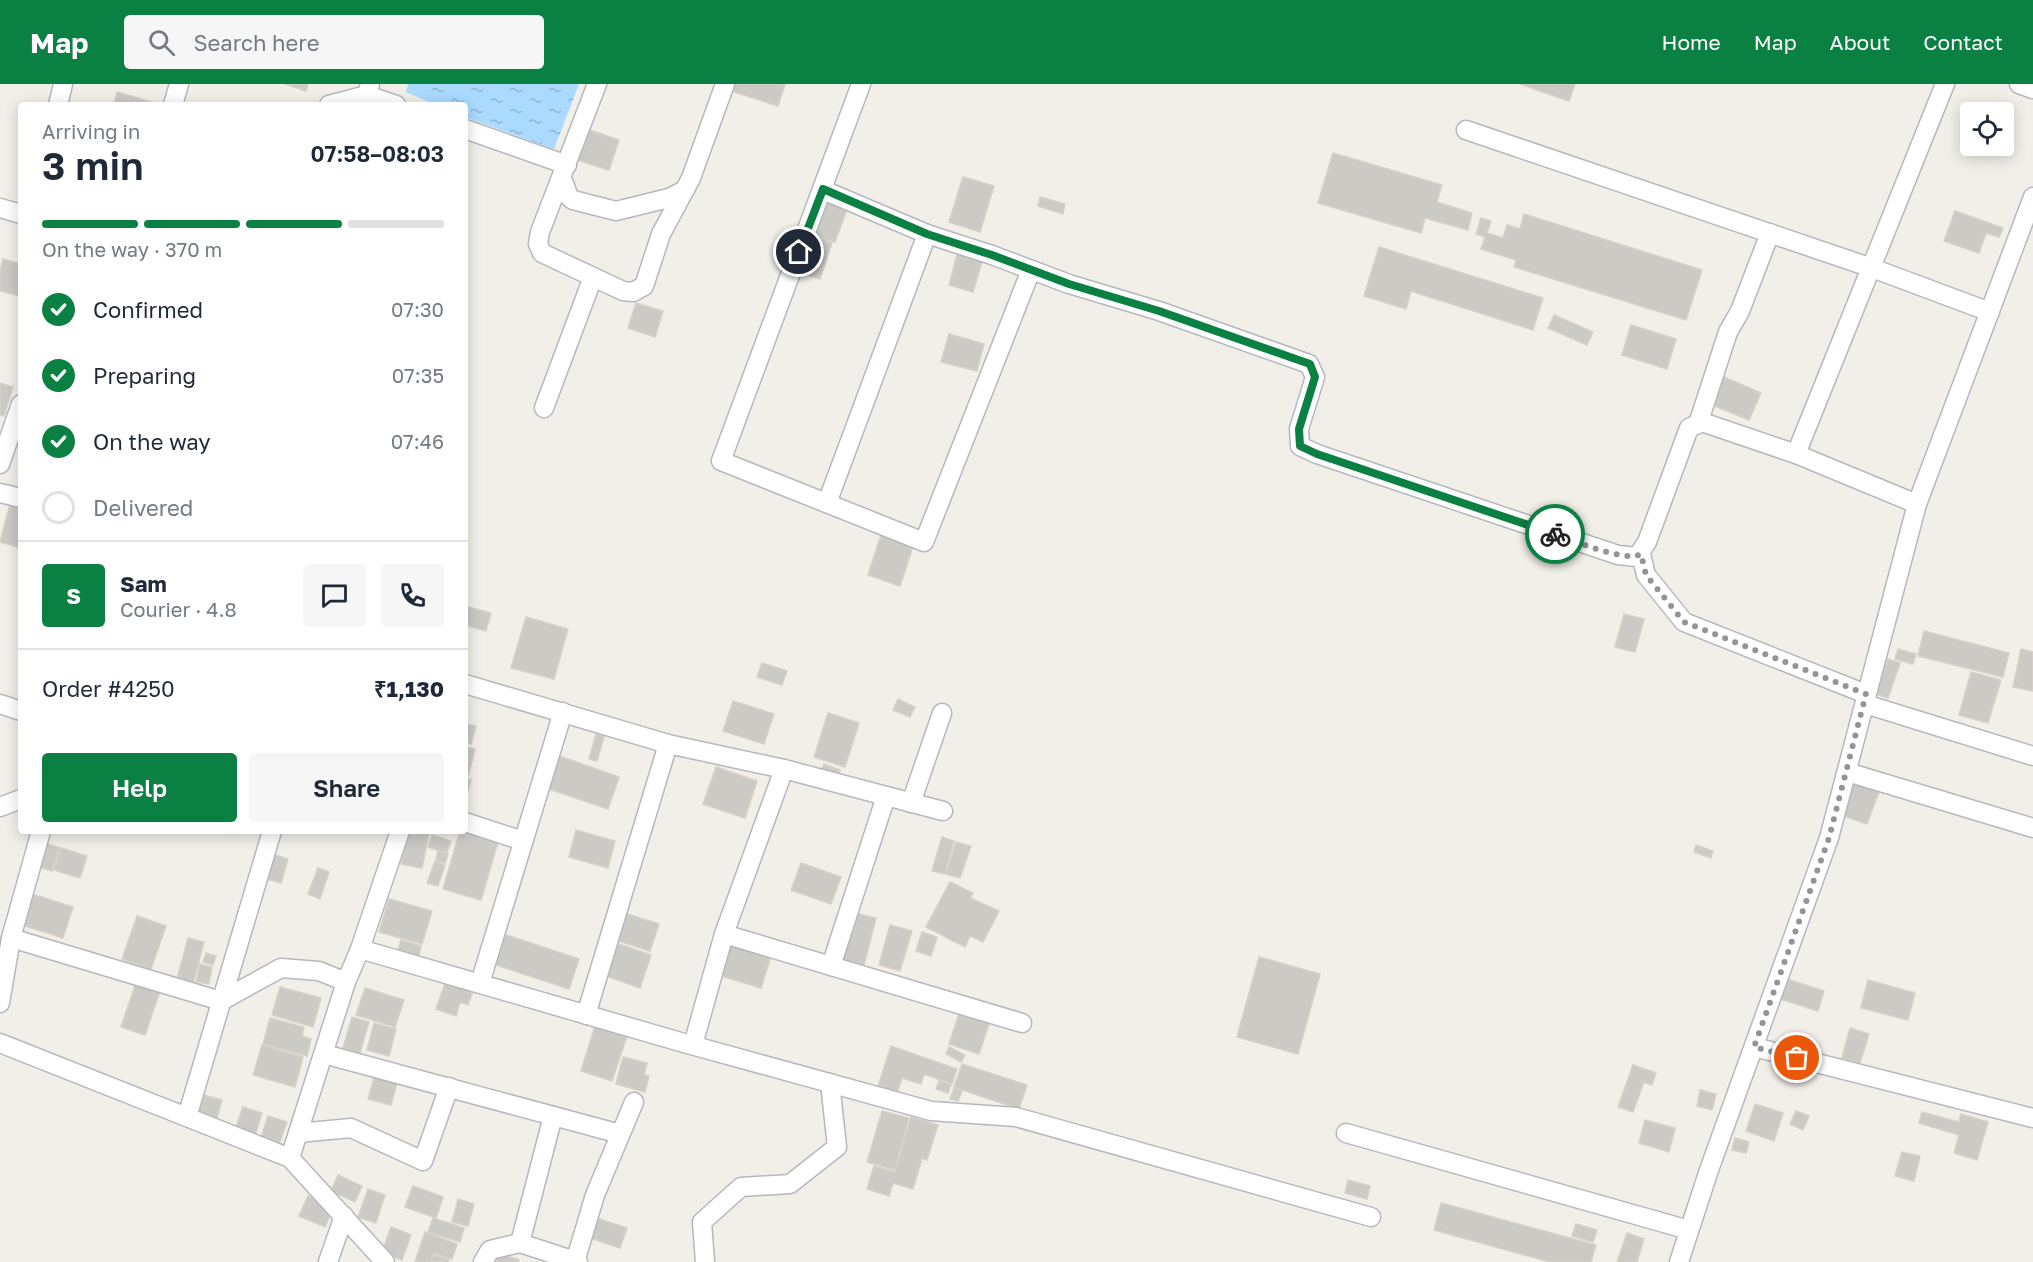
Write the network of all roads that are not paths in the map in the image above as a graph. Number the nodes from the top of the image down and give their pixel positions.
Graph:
1 (63, 84) edge
2 (180, 84) edge
3 (597, 84) edge
4 (725, 84) edge
5 (861, 84) edge
6 (1946, 84) edge
7 (2019, 84) edge
8 (2033, 89) edge
9 (368, 95) edge
10 (59, 102) edge
11 (174, 102) edge
12 (341, 102) edge
13 (388, 102) edge
14 (468, 130) edge
15 (1466, 130) dead end
16 (564, 171) junction
17 (823, 189) junction
18 (685, 190) junction
19 (2033, 197) edge
20 (0, 208) edge
21 (18, 213) edge
22 (1770, 233) junction
23 (927, 234) junction
24 (2025, 243) edge
25 (1872, 268) junction
26 (1031, 270) junction
27 (593, 277) junction
28 (1990, 312) junction
29 (544, 408) dead end
30 (18, 413) edge
31 (1698, 424) junction
32 (1796, 454) junction
33 (0, 464) edge
34 (0, 493) edge
35 (18, 497) edge
36 (827, 503) junction
37 (1917, 504) junction
38 (1637, 557) junction
39 (468, 685) edge
40 (0, 704) edge
41 (1864, 704) junction
42 (18, 710) edge
43 (562, 712) junction
44 (942, 713) dead end
45 (668, 744) junction
46 (2033, 756) edge
47 (784, 769) junction
48 (1847, 772) junction
49 (886, 796) junction
50 (18, 800) edge
51 (911, 803) junction
52 (0, 807) edge
53 (943, 811) dead end
54 (468, 823) edge
55 (2033, 828) edge
56 (40, 834) edge
57 (271, 834) edge
58 (399, 834) edge
59 (523, 841) junction
60 (724, 934) junction
61 (11, 938) junction
62 (360, 949) junction
63 (831, 966) junction
64 (346, 982) junction
65 (480, 983) junction
66 (221, 1001) junction
67 (0, 1003) edge
68 (586, 1014) junction
69 (1022, 1023) dead end
70 (0, 1043) edge
71 (693, 1045) junction
72 (1754, 1047) junction
73 (324, 1054) junction
74 (830, 1083) junction
75 (449, 1087) junction
76 (634, 1102) dead end
77 (553, 1116) junction
78 (186, 1117) junction
79 (2033, 1118) edge
80 (298, 1133) junction
81 (1346, 1133) dead end
82 (620, 1134) junction
83 (290, 1158) junction
84 (344, 1216) junction
85 (1371, 1217) dead end
86 (1689, 1230) junction
87 (520, 1243) junction
88 (328, 1262) edge
89 (386, 1262) edge
90 (483, 1262) edge
91 (576, 1262) edge
92 (705, 1262) edge
93 (1679, 1262) edge

1 - 10 street
2 - 11 street
3 - 16 street
4 - 18 street
5 - 17 street
6 - 25 street
7 - 8 street
9 - 12 street
9 - 13 street
14 - 16 street
15 - 22 street
16 - 18 street
16 - 27 street
17 - 23 street
17 - 36 street
18 - 27 street
19 - 24 street
20 - 21 street
22 - 25 street
22 - 31 street
23 - 26 street
23 - 36 street
24 - 28 street
25 - 28 street
25 - 32 street
26 - 36 street
26 - 38 street
27 - 29 street
28 - 37 street
30 - 33 street
31 - 32 street
31 - 38 street
32 - 37 street
34 - 35 street
37 - 41 street
38 - 41 street
39 - 43 street
40 - 42 street
41 - 46 street
41 - 48 street
43 - 45 street
43 - 59 street
44 - 51 street
45 - 47 street
45 - 68 street
47 - 49 street
47 - 60 street
48 - 55 street
48 - 72 street
49 - 51 street
49 - 63 street
50 - 52 street
51 - 53 street
54 - 59 street
56 - 61 street
57 - 66 street
58 - 62 street
59 - 65 street
60 - 63 street
60 - 71 street
61 - 66 street
61 - 67 street
62 - 64 street
62 - 65 street
63 - 69 street
64 - 66 street
64 - 73 street
65 - 68 street
66 - 78 street
68 - 71 street
70 - 78 street
71 - 74 street
72 - 79 street
72 - 86 street
73 - 75 street
73 - 80 street
74 - 85 street
74 - 92 street
75 - 77 street
75 - 80 street
76 - 82 street
77 - 82 street
77 - 87 street
78 - 83 street
80 - 83 street
81 - 86 street
82 - 91 street
83 - 84 street
84 - 88 street
84 - 89 street
86 - 93 street
87 - 90 street
87 - 91 street

